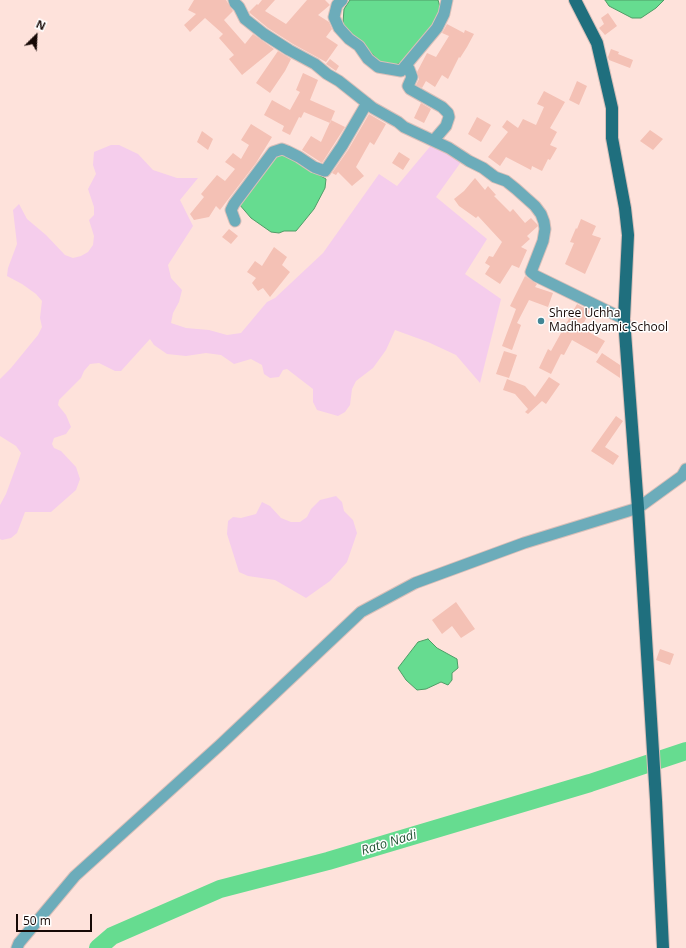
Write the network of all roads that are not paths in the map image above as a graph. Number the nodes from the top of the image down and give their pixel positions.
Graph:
1 (234, 0) edge
2 (342, 0) edge
3 (447, 0) edge
4 (575, 0) edge
5 (405, 66) junction
6 (367, 103) junction
7 (434, 140) junction
8 (235, 221) dead end
9 (624, 319) junction
10 (686, 469) edge
11 (638, 508) junction
12 (17, 948) edge
13 (663, 948) edge

1 - 6 street
2 - 5 street
3 - 5 street
4 - 9 main road
5 - 7 street
6 - 7 street
6 - 8 street
7 - 9 street
9 - 11 main road
10 - 11 street
11 - 12 street
11 - 13 main road

